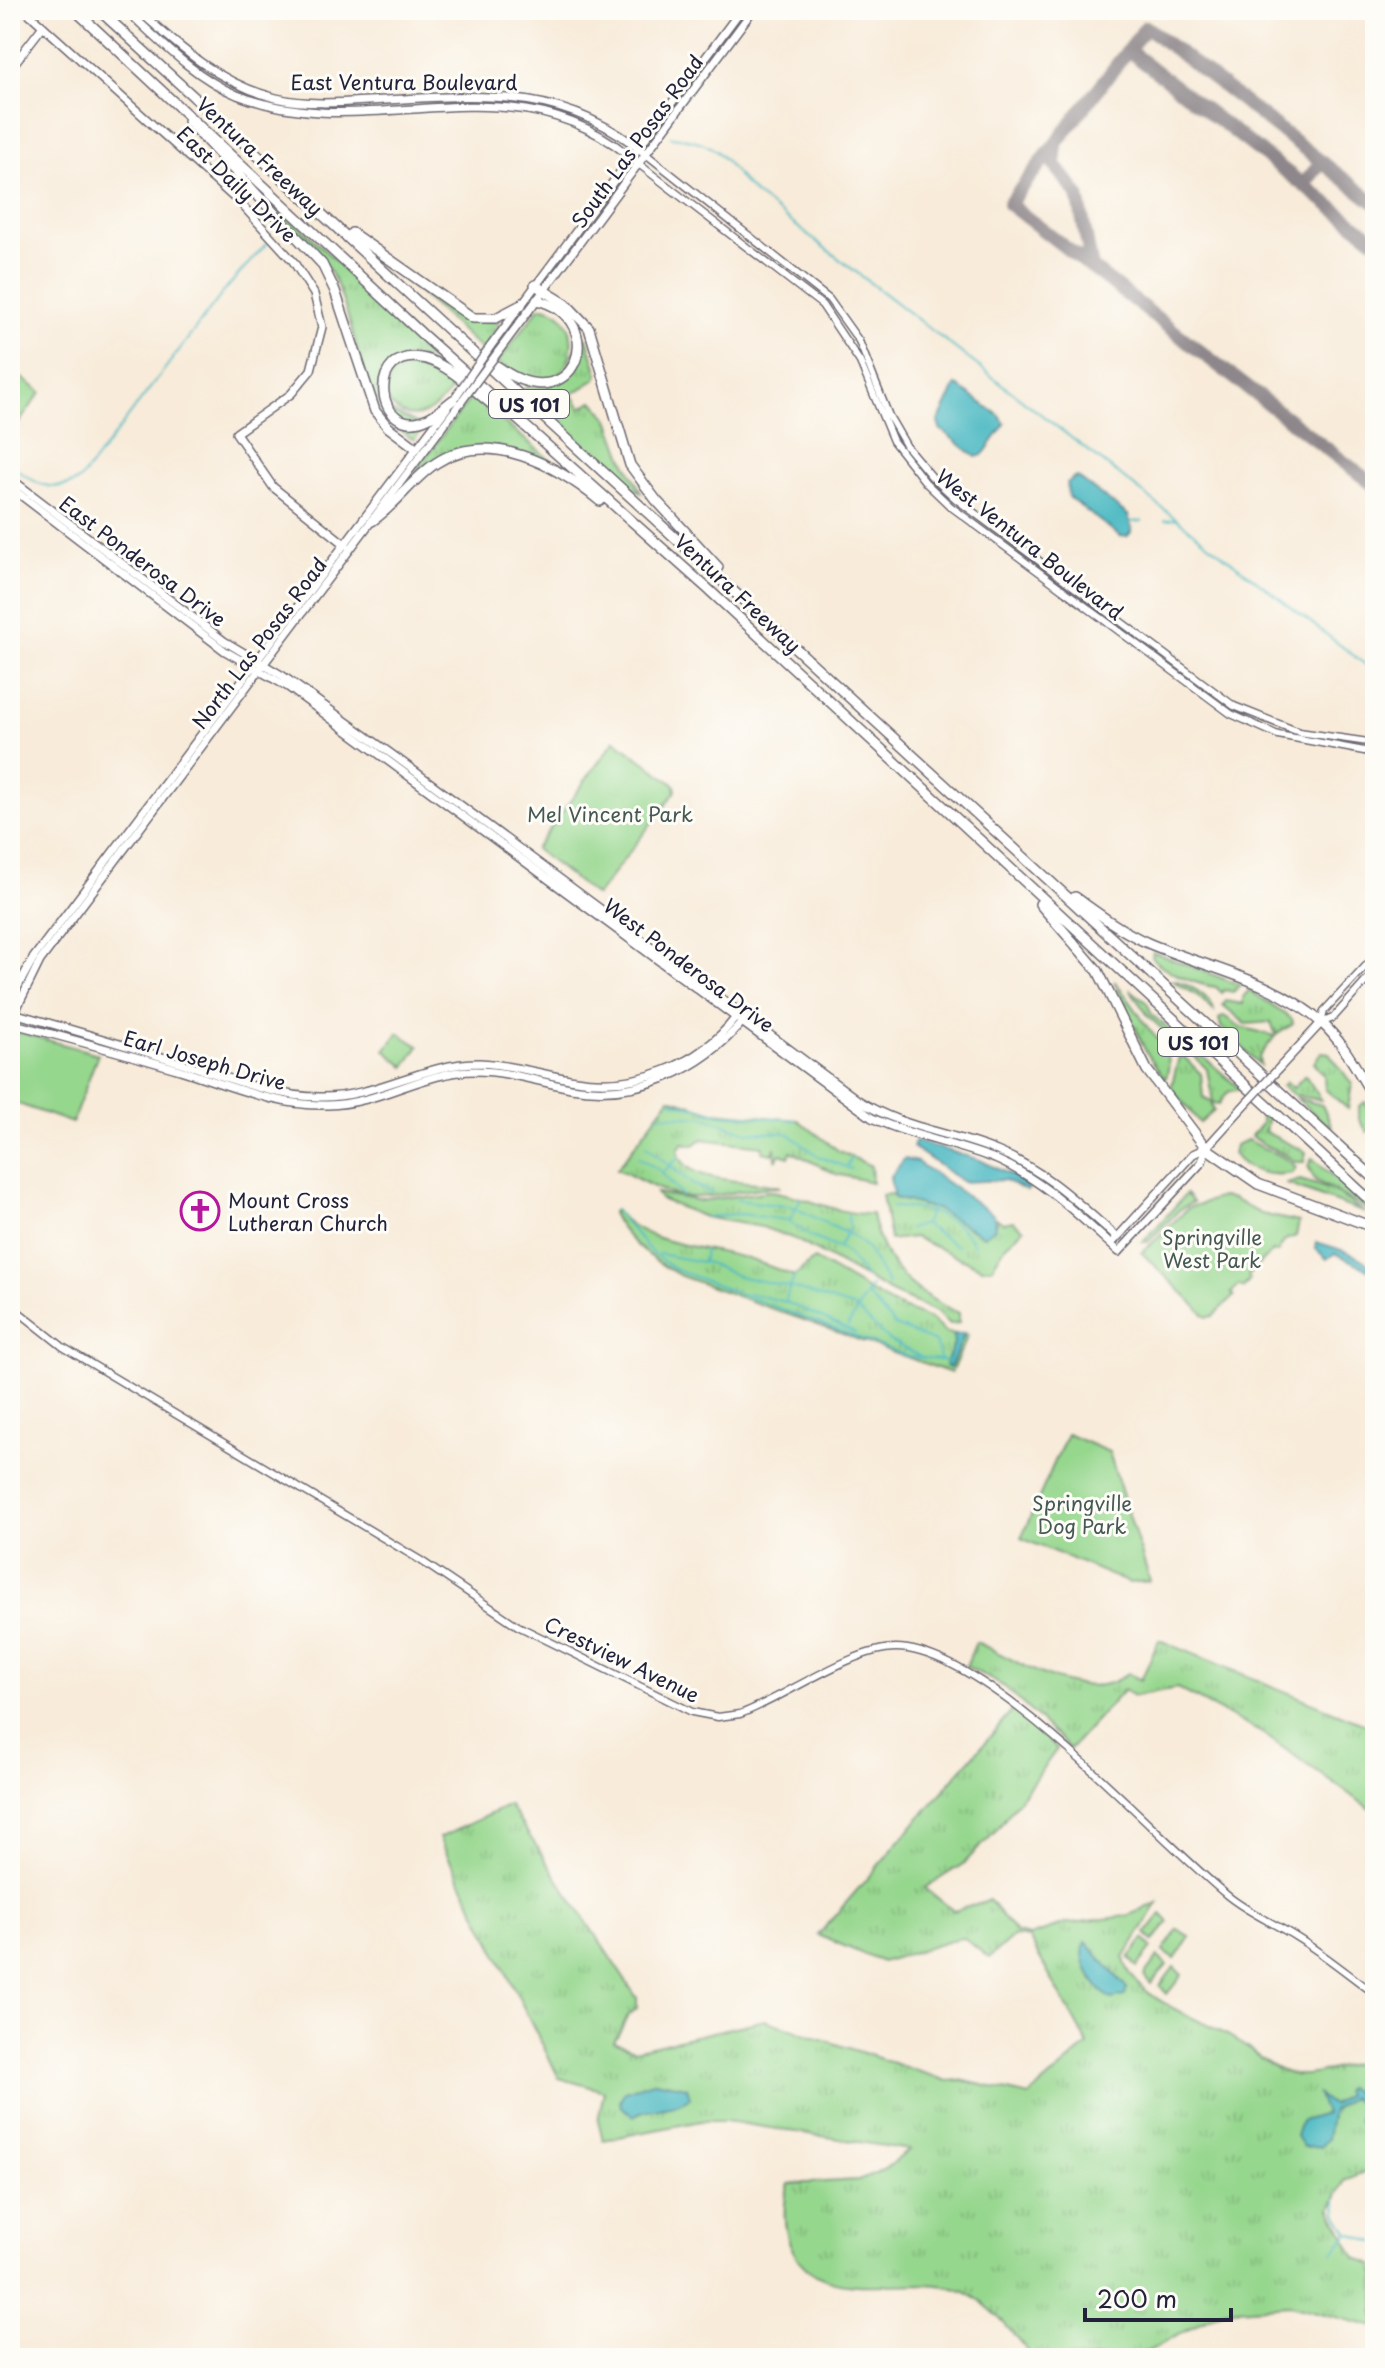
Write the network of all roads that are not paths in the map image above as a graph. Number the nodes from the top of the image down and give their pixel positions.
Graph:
1 (25, 10) edge
2 (75, 10) edge
3 (99, 10) edge
4 (126, 10) edge
5 (138, 10) edge
6 (741, 10) edge
7 (751, 10) edge
8 (43, 26) junction
9 (10, 69) edge
10 (162, 88) junction
11 (638, 148) junction
12 (647, 155) junction
13 (631, 157) junction
14 (640, 165) junction
15 (326, 215) junction
16 (535, 285) junction
17 (545, 290) junction
18 (537, 300) junction
19 (521, 305) junction
20 (444, 324) junction
21 (494, 350) junction
22 (457, 399) junction
23 (540, 440) junction
24 (419, 450) junction
25 (10, 478) edge
26 (10, 487) edge
27 (372, 521) junction
28 (343, 543) junction
29 (657, 543) junction
30 (351, 549) junction
31 (734, 590) junction
32 (256, 665) junction
33 (1375, 743) edge
34 (1375, 753) edge
35 (446, 799) junction
36 (118, 850) junction
37 (1037, 869) junction
38 (1022, 879) junction
39 (1375, 956) edge
40 (1375, 971) edge
41 (10, 1001) edge
42 (12, 1013) edge
43 (744, 1013) junction
44 (738, 1021) junction
45 (10, 1023) edge
46 (1321, 1023) junction
47 (1375, 1099) edge
48 (322, 1101) junction
49 (897, 1125) junction
50 (1206, 1148) junction
51 (1375, 1179) edge
52 (1375, 1205) edge
53 (1375, 1228) edge
54 (1114, 1241) junction
55 (10, 1305) edge
56 (1375, 1994) edge

1 - 8 main road, East Daily Drive
2 - 10 highway, Ventura Freeway / US 101
3 - 15 highway, Ventura Freeway / US 101
4 - 13 main road, East Ventura Boulevard
5 - 11 main road, East Ventura Boulevard
6 - 11 main road, South Las Posas Road
7 - 12 main road, South Las Posas Road
8 - 9 main road
8 - 28 main road, East Daily Drive
10 - 23 highway, Ventura Freeway / US 101
10 - 24 highway
11 - 12 main road, East Ventura Boulevard
11 - 13 main road, South Las Posas Road
12 - 14 main road, South Las Posas Road
12 - 33 street, West Ventura Boulevard
13 - 14 main road, East Ventura Boulevard
13 - 16 main road, South Las Posas Road
14 - 17 main road, South Las Posas Road
14 - 34 street, West Ventura Boulevard
15 - 19 highway
15 - 20 highway, Ventura Freeway / US 101
16 - 17 highway
16 - 19 main road, North Las Posas Road
17 - 18 main road, North Las Posas Road
17 - 31 highway
18 - 20 highway
18 - 21 main road, North Las Posas Road
19 - 21 main road, North Las Posas Road
20 - 31 highway, Ventura Freeway / US 101
21 - 22 main road, North Las Posas Road, bridge
22 - 23 highway
22 - 24 main road, North Las Posas Road
23 - 29 highway, Ventura Freeway / US 101
24 - 27 main road, North Las Posas Road
24 - 28 main road, North Las Posas Road
25 - 32 main road, East Ponderosa Drive
26 - 32 main road, East Ponderosa Drive
27 - 29 highway
27 - 30 main road, North Las Posas Road
28 - 30 main road
28 - 32 main road, North Las Posas Road
29 - 38 highway, Ventura Freeway / US 101
30 - 32 main road, North Las Posas Road
31 - 37 highway, Ventura Freeway / US 101
32 - 35 main road, West Ponderosa Drive
32 - 36 main road, North Las Posas Road
35 - 43 main road, West Ponderosa Drive
35 - 44 main road, West Ponderosa Drive
36 - 41 main road, North Las Posas Road
36 - 42 main road, North Las Posas Road
37 - 46 highway
37 - 51 highway, Ventura Freeway / US 101
38 - 50 highway
38 - 52 highway, Ventura Freeway / US 101
39 - 46 street
40 - 46 street
42 - 45 main road, North Las Posas Road
42 - 48 main road, Earl Joseph Drive
43 - 44 main road, Earl Joseph Drive
43 - 49 main road, West Ponderosa Drive
44 - 48 main road, Earl Joseph Drive
44 - 49 main road, West Ponderosa Drive
45 - 48 main road, Earl Joseph Drive
46 - 47 highway
46 - 50 main road, bridge
49 - 54 main road, West Ponderosa Drive
50 - 53 highway
50 - 54 main road
50 - 54 main road, West Ponderosa Drive
55 - 56 street, Crestview Avenue

